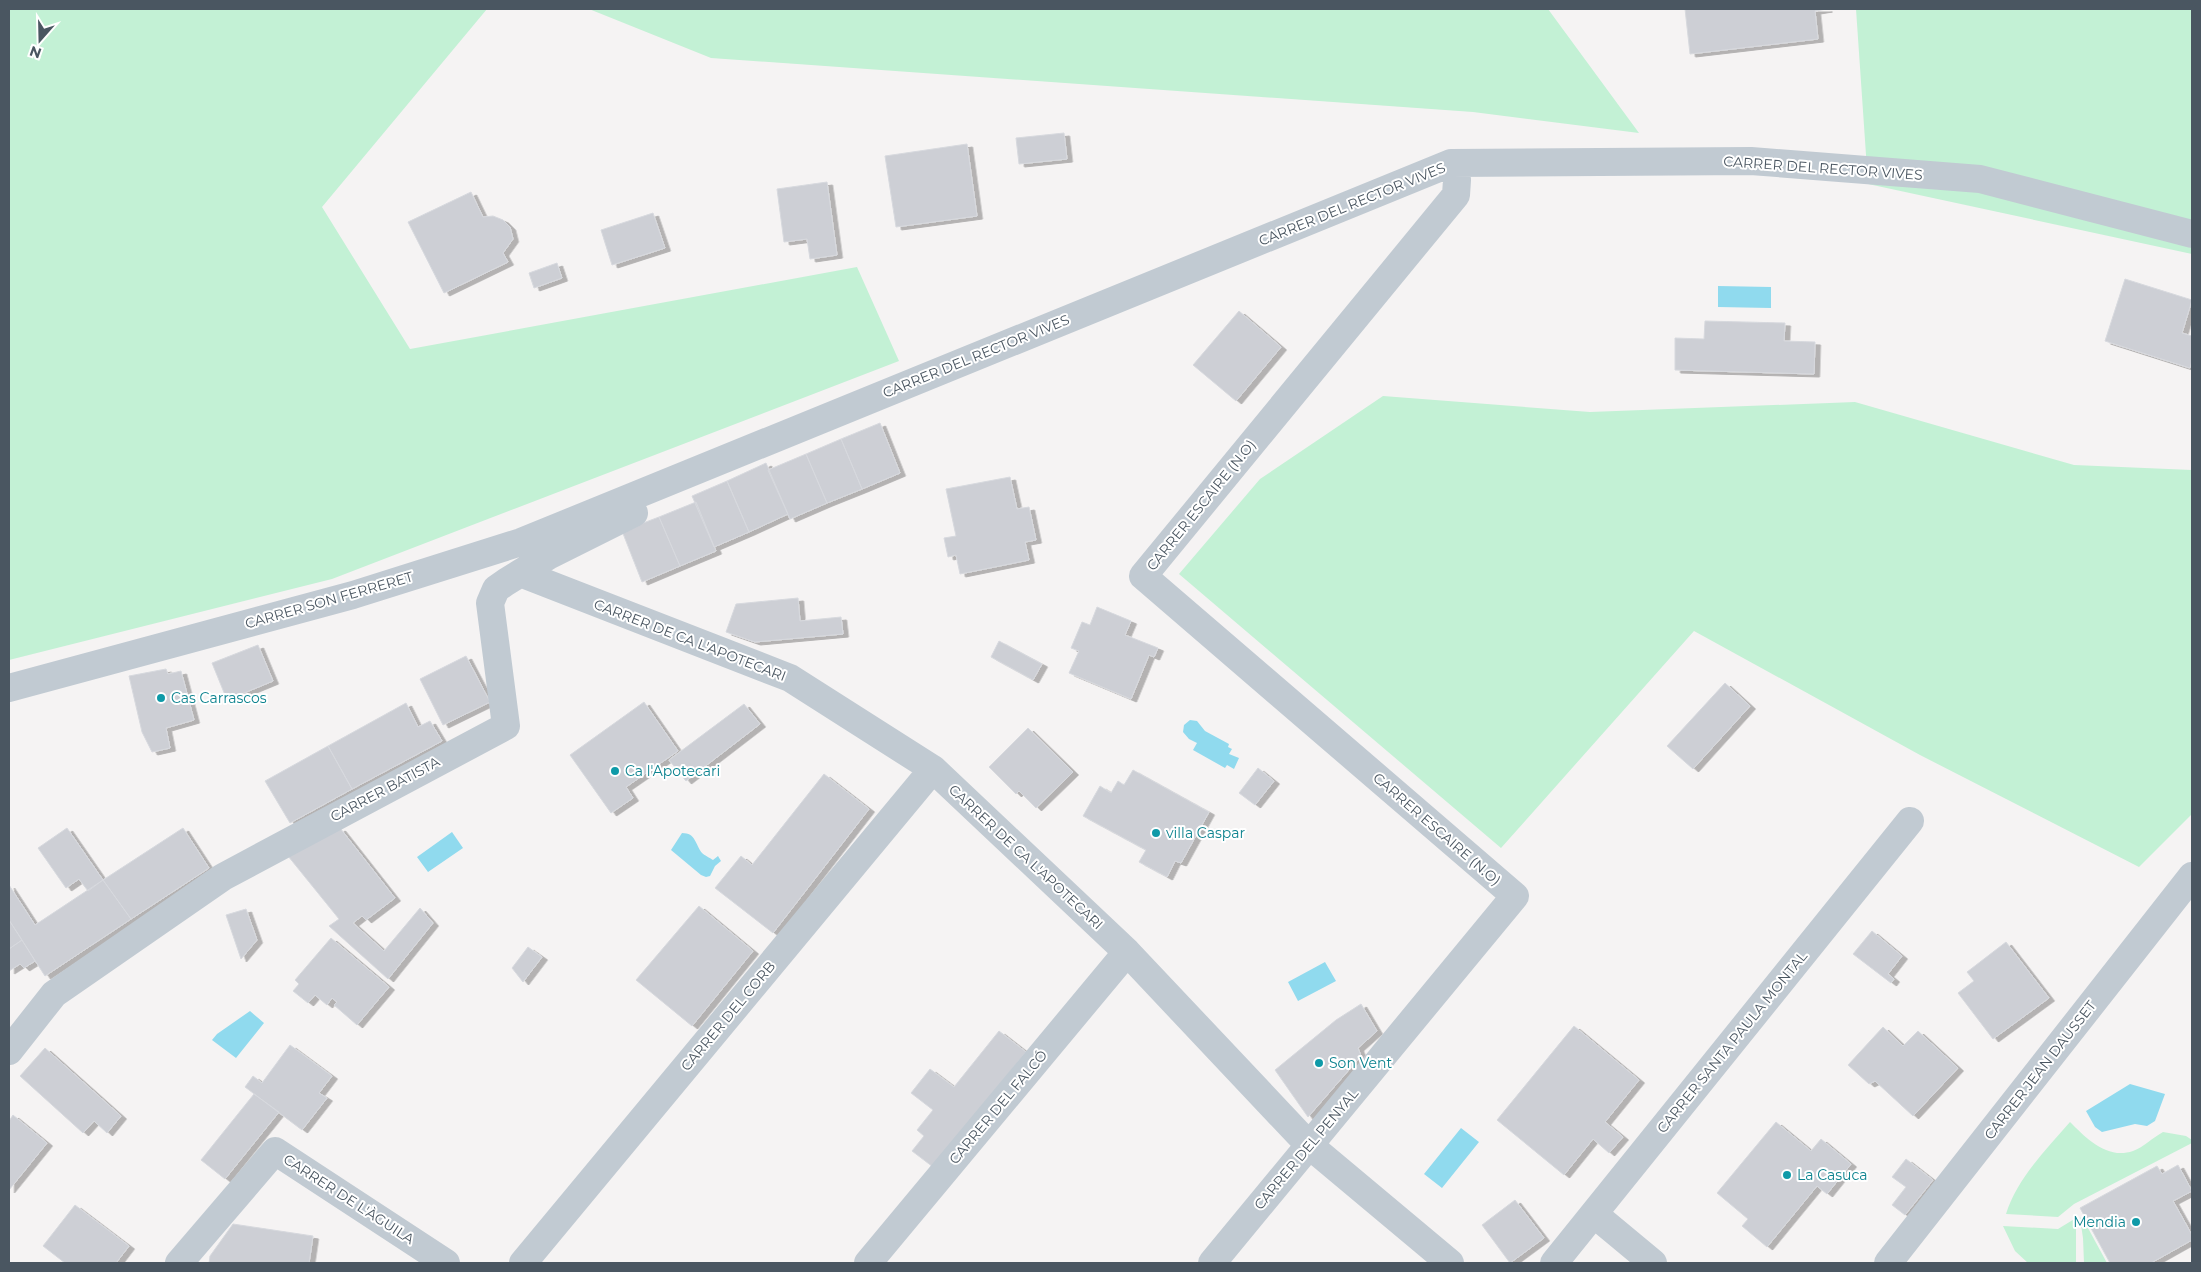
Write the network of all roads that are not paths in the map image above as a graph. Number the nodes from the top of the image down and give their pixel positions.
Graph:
1 (1450, 163) junction
2 (2192, 234) edge
3 (642, 492) junction
4 (520, 573) junction
5 (9, 688) edge
6 (933, 769) junction
7 (1910, 821) dead end
8 (2192, 876) edge
9 (1516, 896) joint
10 (1126, 952) junction
11 (9, 1051) edge
12 (1309, 1145) junction
13 (1594, 1214) junction
14 (179, 1263) edge
15 (446, 1263) edge
16 (523, 1263) edge
17 (868, 1263) edge
18 (1212, 1263) edge
19 (1450, 1263) edge
20 (1554, 1263) edge
21 (1653, 1263) edge
22 (1888, 1263) edge

1 - 2 street, CARRER DEL RECTOR VIVES
1 - 3 street, CARRER DEL RECTOR VIVES
1 - 9 street, CARRER ESCAIRE (N.O)
3 - 4 street, CARRER BATISTA
3 - 5 street, CARRER SON FERRERET
4 - 6 street, CARRER DE CA L'APOTECARI
4 - 11 street, CARRER BATISTA
6 - 10 street, CARRER DE CA L'APOTECARI
6 - 16 street, CARRER DEL CORB
7 - 13 street, CARRER SANTA PAULA MONTAL
8 - 22 street, CARRER JEAN DAUSSET
9 - 12 street, CARRER DEL PENYAL
10 - 12 street, CARRER DE CA L'APOTECARI
10 - 17 street, CARRER DEL FALCÓ
12 - 18 street, CARRER DEL PENYAL
12 - 19 street, CARRER DE CA L'APOTECARI
13 - 20 street, CARRER SANTA PAULA MONTAL
13 - 21 street
14 - 15 street, CARRER DE L'ÀGUILA

